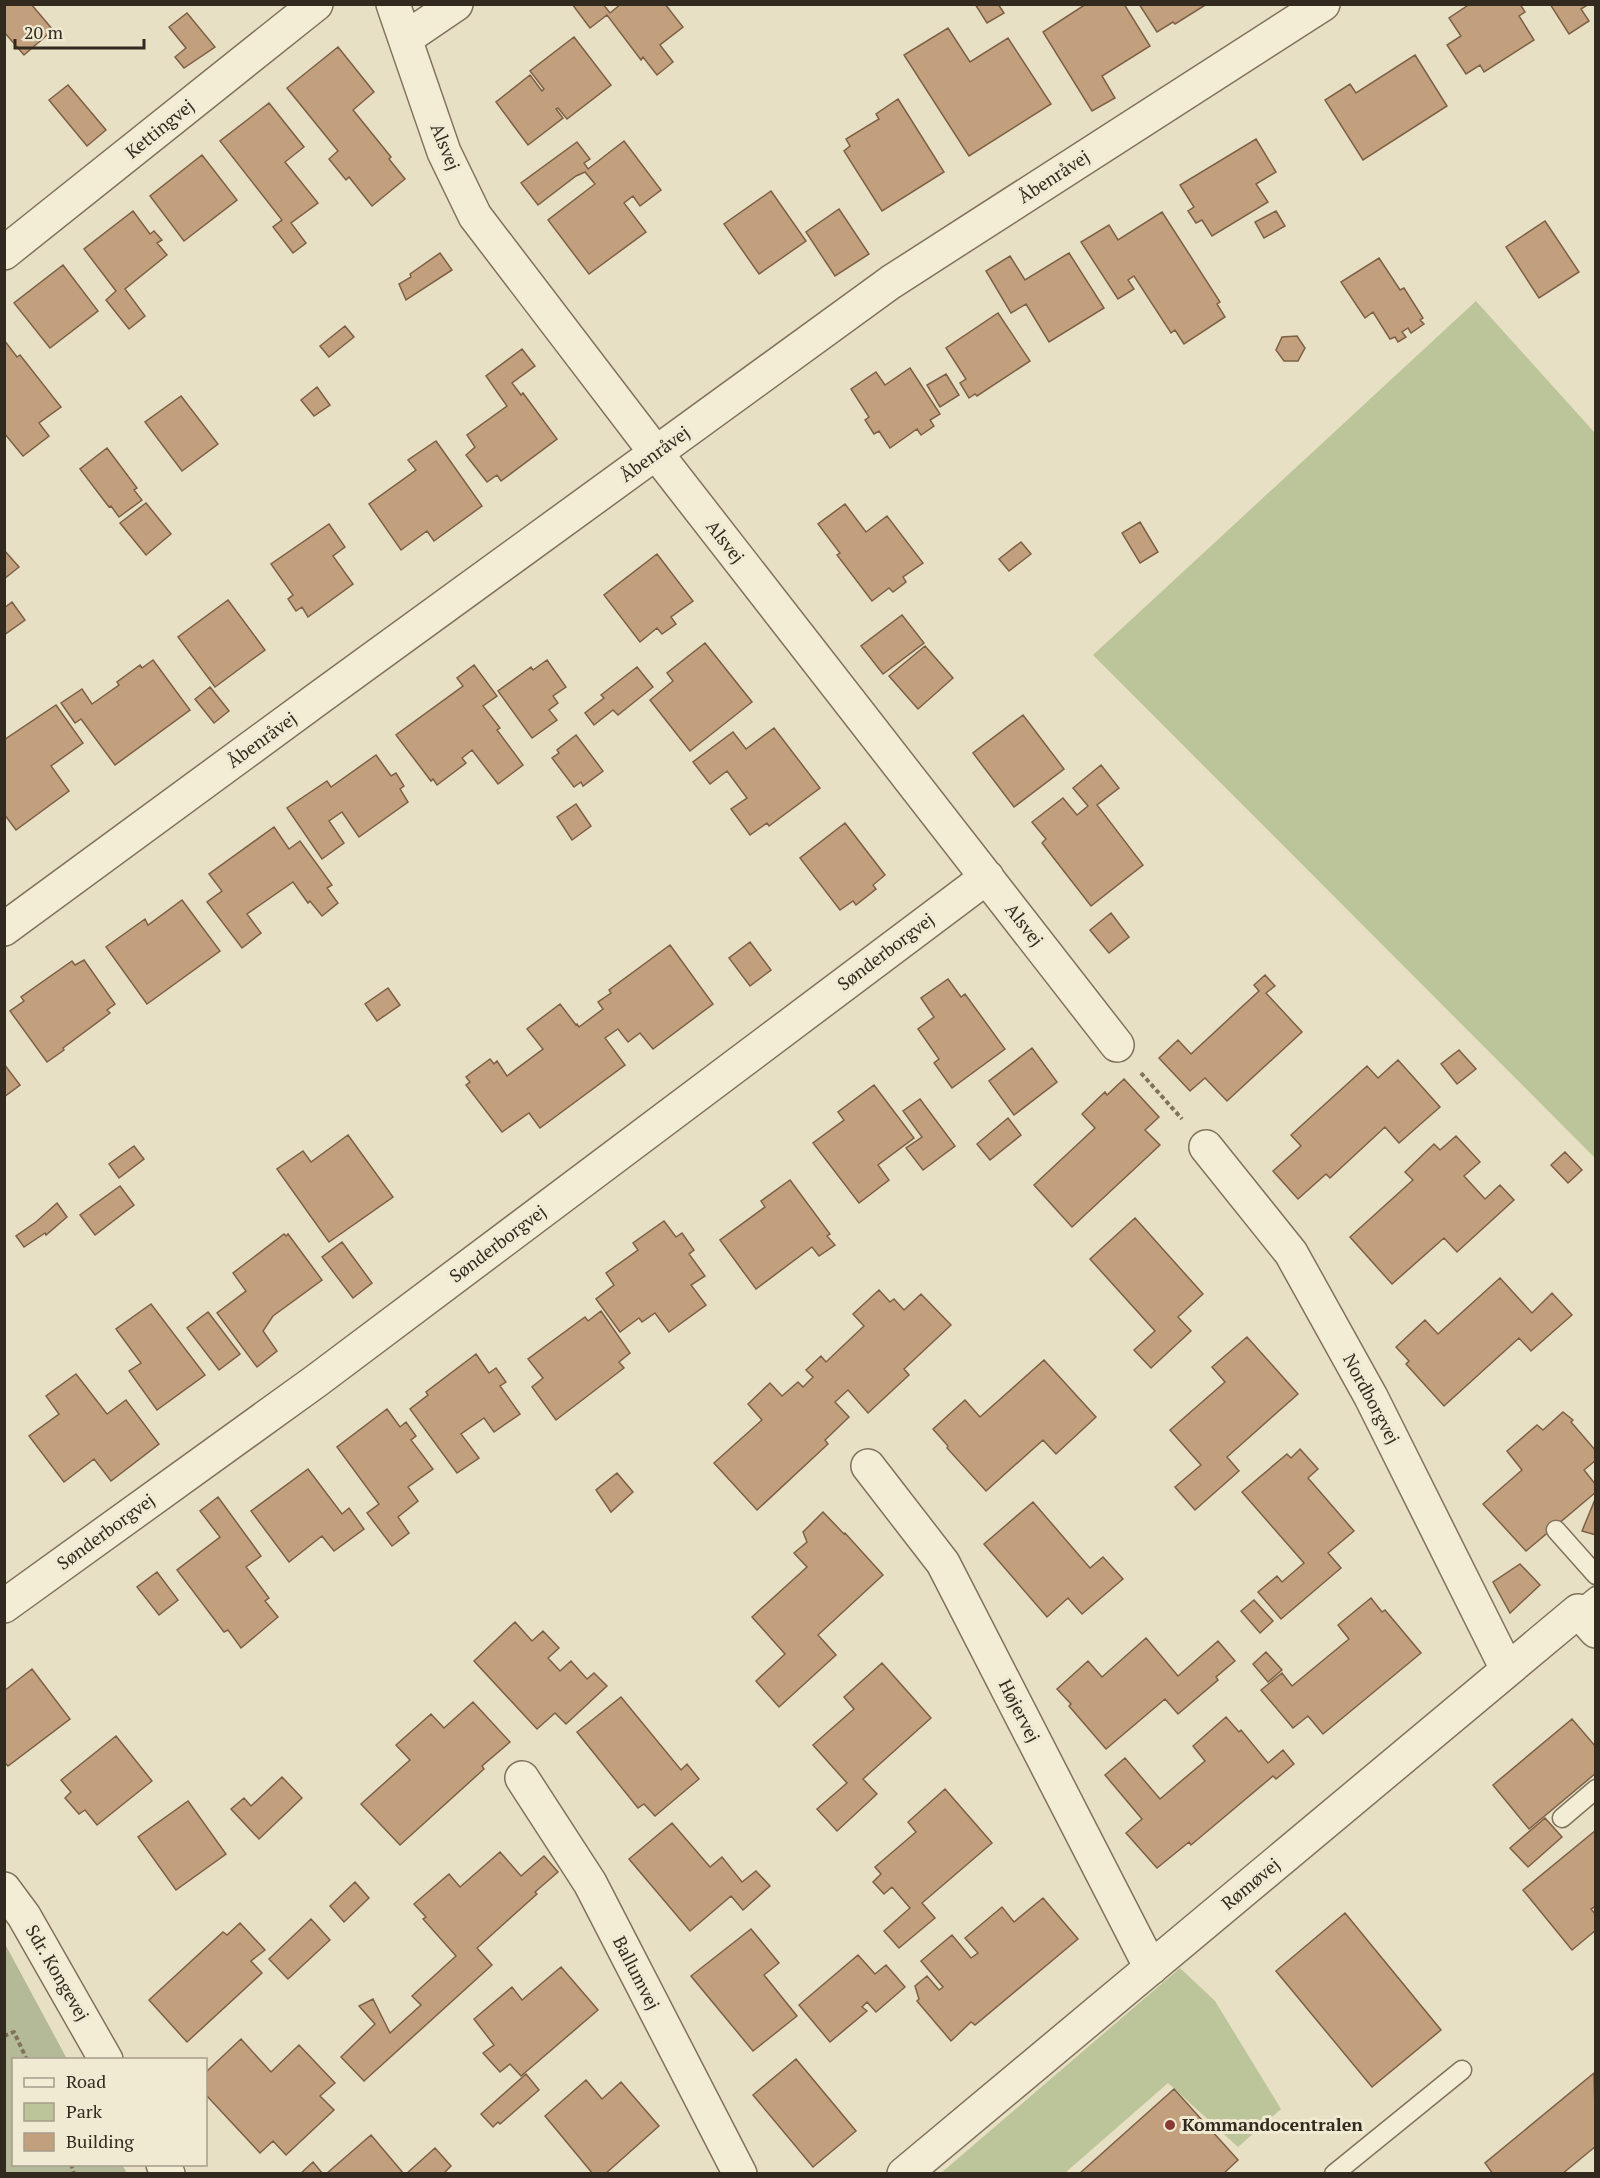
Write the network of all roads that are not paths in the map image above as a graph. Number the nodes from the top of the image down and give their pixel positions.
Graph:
1 (316, 4) edge
2 (393, 4) edge
3 (456, 4) edge
4 (1323, 4) edge
5 (405, 38) junction
6 (4, 253) edge
7 (656, 453) junction
8 (987, 877) junction
9 (4, 930) edge
10 (1117, 1045) dead end
11 (1206, 1147) road end
12 (868, 1466) dead end
13 (1556, 1530) dead end
14 (1596, 1575) edge
15 (4, 1606) edge
16 (1590, 1613) edge
17 (1508, 1669) junction
18 (522, 1778) dead end
19 (1596, 1790) edge
20 (1562, 1818) dead end
21 (4, 1889) edge
22 (1151, 1968) junction
23 (105, 2058) edge
24 (1462, 2070) dead end
25 (740, 2174) edge
26 (904, 2174) edge
27 (1334, 2174) edge

1 - 6 street, Kettingvej
2 - 5 street, Alsvej
3 - 5 street
4 - 7 street, Åbenråvej
5 - 7 street, Alsvej
7 - 8 street, Alsvej
7 - 9 street, Åbenråvej
8 - 10 street, Alsvej
8 - 15 street, Sønderborgvej
11 - 17 street, Nordborgvej
12 - 22 street, Højervej
13 - 14 lane
16 - 17 street, Rømøvej
17 - 22 street, Rømøvej
18 - 25 street, Ballumvej
19 - 20 lane
21 - 23 street, Sdr. Kongevej
22 - 26 street, Rømøvej
24 - 27 lane

